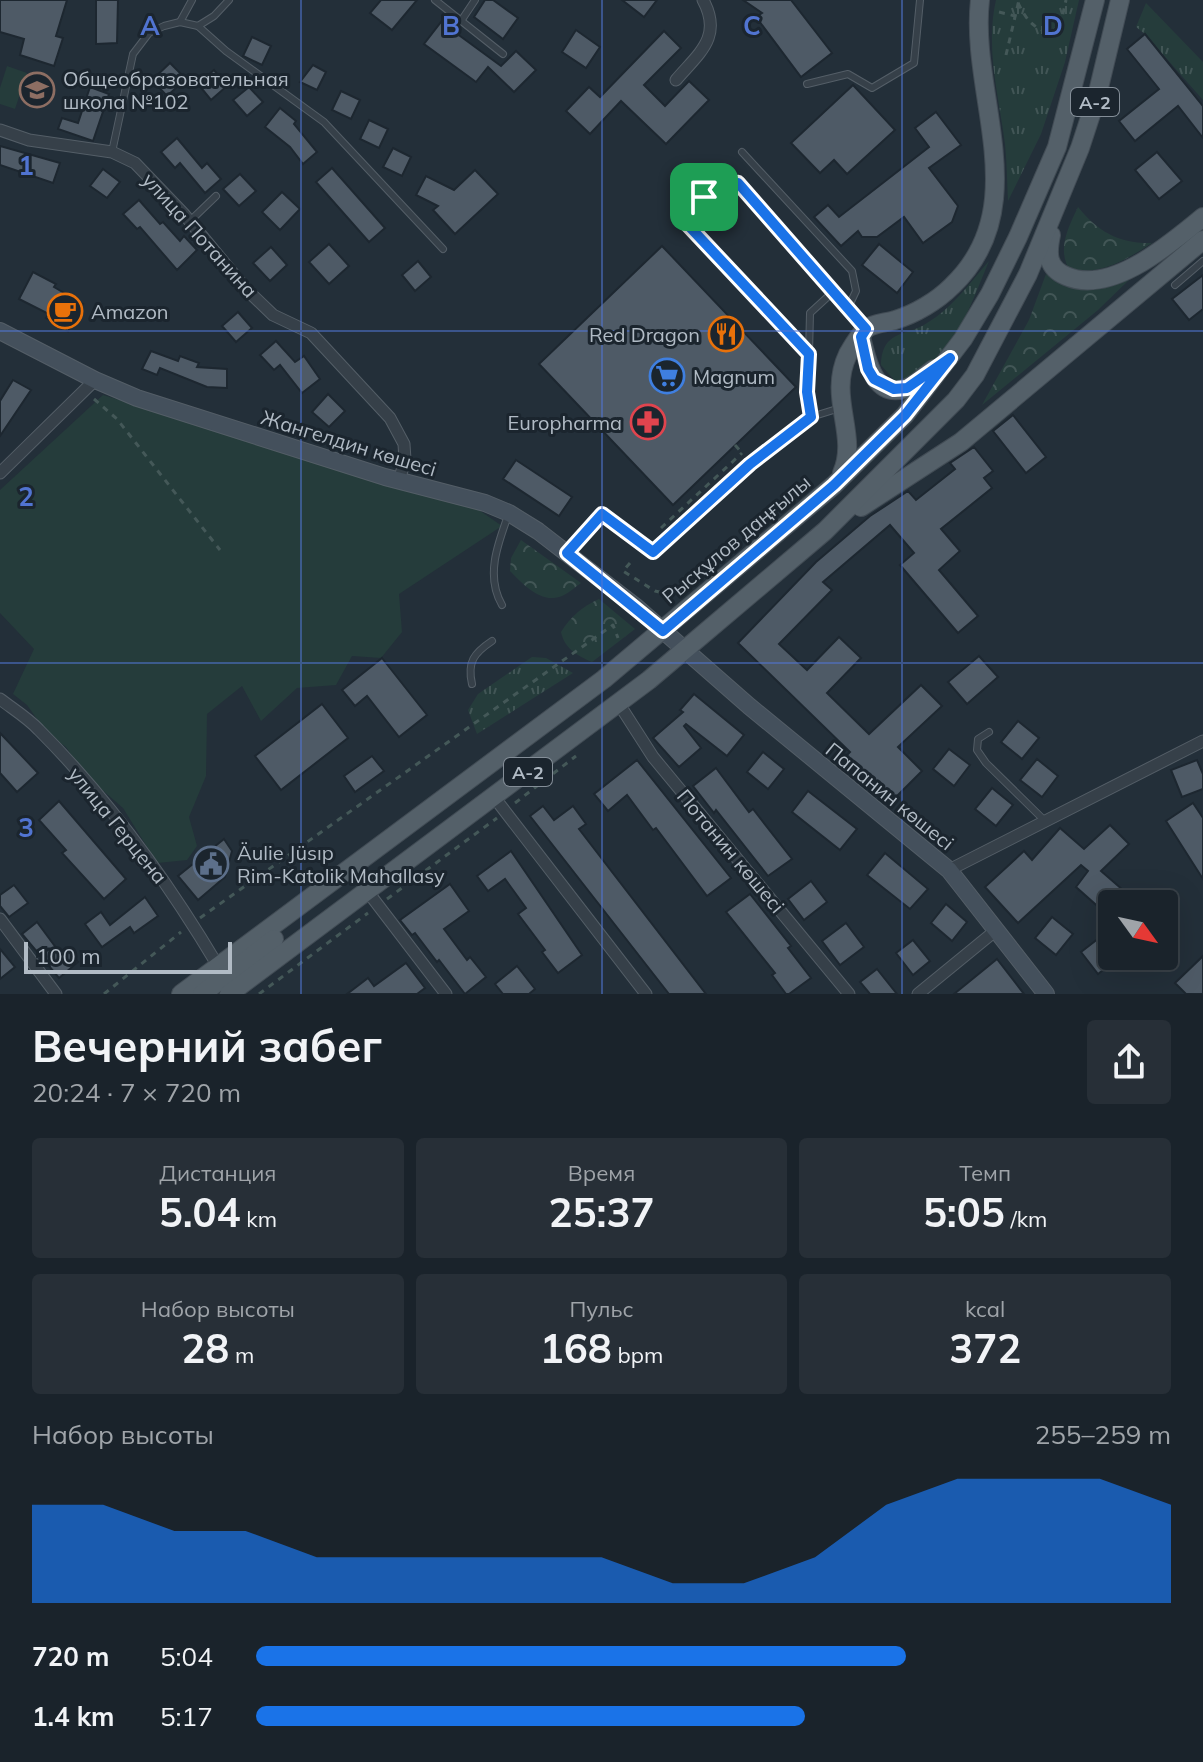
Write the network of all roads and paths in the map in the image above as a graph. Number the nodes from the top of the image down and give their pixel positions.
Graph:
1 (192, 0) edge
2 (229, 0) edge
3 (435, 0) edge
4 (475, 0) edge
5 (703, 0) edge
6 (920, 0) edge
7 (980, 0) edge
8 (1066, 0) edge
9 (1095, 0) edge
10 (1120, 0) edge
11 (1018, 1) edge
12 (999, 12) dead end
13 (1015, 16) junction
14 (461, 21) junction
15 (180, 22) junction
16 (198, 26) junction
17 (503, 54) dead end
18 (1006, 55) dead end
19 (676, 80) dead end
20 (807, 84) dead end
21 (0, 130) edge
22 (112, 152) junction
23 (742, 152) dead end
24 (216, 196) dead end
25 (1058, 201) junction
26 (1203, 217) edge
27 (190, 221) junction
28 (1203, 240) edge
29 (443, 249) dead end
30 (1203, 261) edge
31 (1175, 285) dead end
32 (834, 291) junction
33 (848, 308) junction
34 (0, 331) edge
35 (863, 333) junction
36 (809, 354) junction
37 (950, 358) junction
38 (90, 385) junction
39 (840, 408) junction
40 (811, 417) junction
41 (735, 445) dead end
42 (742, 453) junction
43 (750, 464) junction
44 (0, 473) edge
45 (839, 480) junction
46 (399, 481) junction
47 (509, 513) junction
48 (661, 528) dead end
49 (825, 531) junction
50 (220, 550) dead end
51 (567, 553) junction
52 (630, 563) dead end
53 (672, 595) dead end
54 (502, 605) dead end
55 (663, 631) junction
56 (618, 638) dead end
57 (492, 641) dead end
58 (685, 650) junction
59 (472, 684) dead end
60 (0, 699) edge
61 (619, 704) junction
62 (989, 732) dead end
63 (1203, 741) edge
64 (578, 754) dead end
65 (450, 794) junction
66 (500, 804) junction
67 (1045, 821) junction
68 (949, 870) junction
69 (373, 899) junction
70 (282, 918) junction
71 (0, 919) edge
72 (193, 923) junction
73 (995, 931) junction
74 (218, 966) junction
75 (238, 992) edge
76 (56, 994) edge
77 (104, 994) edge
78 (181, 994) edge
79 (202, 994) edge
80 (259, 994) edge
81 (446, 994) edge
82 (646, 994) edge
83 (849, 994) edge
84 (918, 994) edge
85 (1046, 994) edge

1 - 15 lane
2 - 16 lane
3 - 14 lane
4 - 14 lane
5 - 19 street
6 - 20 lane
7 - 35 main road
8 - 11 path
9 - 37 main road, Рысқұлов даңғылы / A-2
10 - 25 main road, A-2
11 - 13 path
12 - 13 path
13 - 18 path
14 - 17 lane
15 - 16 lane
15 - 22 lane
16 - 29 lane
21 - 22 street, улица Потанина
22 - 27 street, улица Потанина
23 - 33 lane
24 - 27 lane
25 - 26 main road
25 - 49 main road, A-2
27 - 46 street, улица Потанина
28 - 49 main road
30 - 31 lane
32 - 33 lane
32 - 36 lane
32 - 36 lane
33 - 35 lane
34 - 38 main road, Жангелдин көшесі
35 - 37 main road
35 - 39 main road
36 - 40 lane
37 - 45 main road, Рысқұлов даңғылы
38 - 44 street
38 - 46 main road, Жангелдин көшесі
38 - 50 path
39 - 40 lane
39 - 45 main road
40 - 43 lane
41 - 42 path
42 - 43 path
42 - 48 path
43 - 51 lane
45 - 55 main road, Рысқұлов даңғылы
46 - 47 main road, Жангелдин көшесі
47 - 51 main road, Жангелдин көшесі
47 - 54 lane
49 - 58 main road, A-2
51 - 55 main road, Жангелдин көшесі
52 - 53 path
55 - 58 main road, Папанин көшесі
55 - 65 main road, Рысқұлов даңғылы / A-2
56 - 72 path
57 - 59 lane
58 - 61 main road, A-2
58 - 68 main road, Папанин көшесі
60 - 72 street, улица Герцена
61 - 66 main road, A-2
61 - 83 street, Потанин көшесі
62 - 67 lane
63 - 67 street
64 - 66 path
65 - 69 main road
65 - 70 main road, Рысқұлов даңғылы / A-2
66 - 69 main road, A-2
66 - 69 path
66 - 82 street
67 - 68 street
68 - 73 main road, Папанин көшесі
69 - 75 main road, A-2
69 - 80 path
69 - 81 street
70 - 74 main road, Рысқұлов даңғылы / A-2
70 - 79 main road
71 - 76 street
72 - 74 street, улица Герцена
72 - 77 path
73 - 84 street
73 - 85 main road, Папанин көшесі
74 - 78 main road, Рысқұлов даңғылы / A-2

